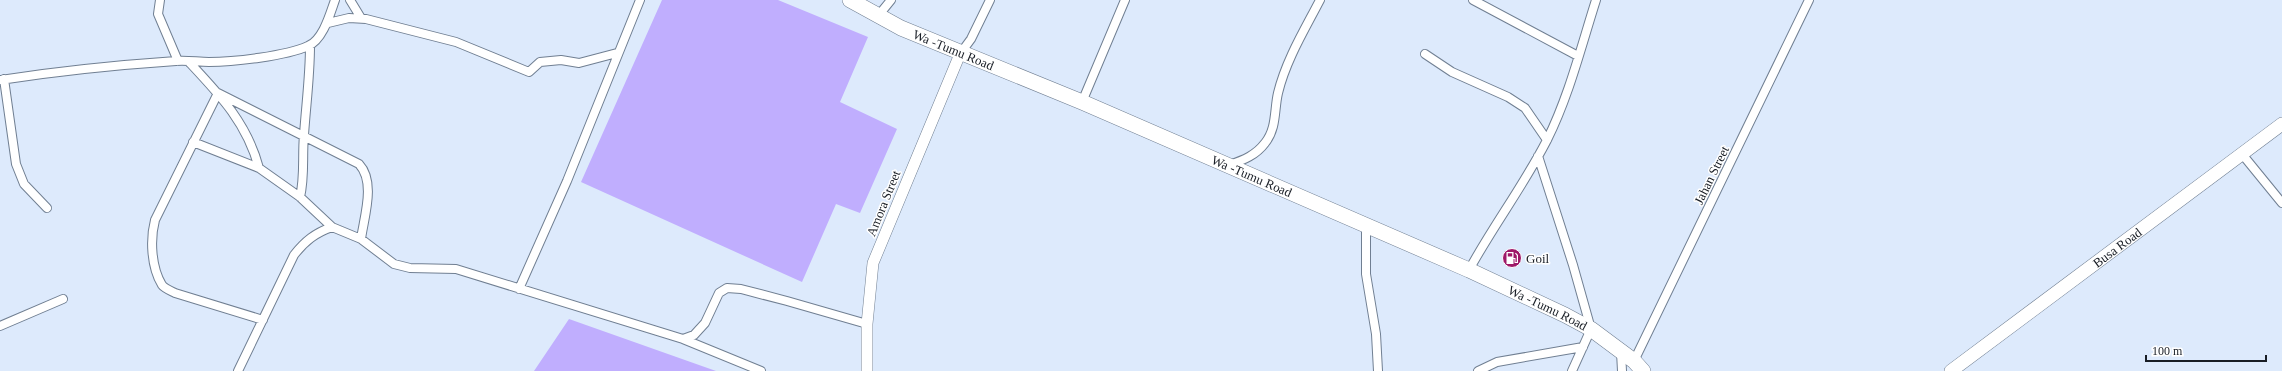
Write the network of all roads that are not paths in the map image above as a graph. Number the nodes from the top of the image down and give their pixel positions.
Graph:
1 (160, 0) edge
2 (335, 0) edge
3 (350, 0) edge
4 (640, 0) edge
5 (850, 0) edge
6 (891, 0) edge
7 (990, 0) edge
8 (1125, 0) edge
9 (1320, 0) edge
10 (1473, 0) edge
11 (1596, 0) edge
12 (1809, 0) edge
13 (878, 16) junction
14 (361, 18) junction
15 (328, 23) junction
16 (310, 46) junction
17 (618, 53) junction
18 (960, 54) junction
19 (1425, 54) dead end
20 (1578, 56) junction
21 (178, 61) junction
22 (189, 62) junction
23 (2, 79) edge
24 (218, 93) junction
25 (1082, 102) junction
26 (2282, 124) edge
27 (304, 135) junction
28 (1547, 140) junction
29 (193, 142) junction
30 (2242, 154) junction
31 (1538, 156) junction
32 (1227, 166) junction
33 (260, 168) junction
34 (300, 197) junction
35 (2282, 203) edge
36 (47, 208) dead end
37 (1366, 226) junction
38 (332, 227) junction
39 (361, 239) junction
40 (1469, 270) junction
41 (519, 289) junction
42 (64, 299) dead end
43 (263, 320) junction
44 (867, 324) junction
45 (0, 326) edge
46 (1591, 329) junction
47 (683, 339) junction
48 (1583, 347) junction
49 (1621, 351) junction
50 (1639, 366) edge
51 (238, 371) edge
52 (761, 371) edge
53 (867, 371) edge
54 (1378, 371) edge
55 (1478, 371) edge
56 (1572, 371) edge
57 (1622, 371) edge
58 (1951, 371) edge

1 - 21 street
2 - 15 street
3 - 14 street
4 - 17 street
5 - 13 highway, Wa -Tumu Road
6 - 13 street
7 - 18 street
8 - 25 street
9 - 32 street
10 - 20 street
11 - 20 street
12 - 50 street, Jahan Street
13 - 18 highway, Wa -Tumu Road
14 - 15 street
14 - 17 street
15 - 16 street
16 - 22 street
16 - 27 street
17 - 41 street
18 - 25 highway, Wa -Tumu Road
18 - 44 street, Amora Street
19 - 28 street
20 - 28 street
21 - 22 street
21 - 23 street
22 - 24 street
23 - 36 street
24 - 27 street
24 - 29 street
24 - 33 street
25 - 32 highway, Wa -Tumu Road
26 - 30 main road, Busa Road
27 - 34 street
27 - 39 street
28 - 31 street
29 - 33 street
29 - 43 street
30 - 35 street
30 - 58 main road, Busa Road
31 - 40 street
31 - 46 street
32 - 37 highway, Wa -Tumu Road
33 - 34 street
34 - 38 street
37 - 40 highway, Wa -Tumu Road
37 - 54 street
38 - 39 street
38 - 43 street
39 - 41 street
40 - 46 highway, Wa -Tumu Road
41 - 47 street
42 - 45 street
43 - 51 street
44 - 47 street
44 - 53 street, Amora Street
46 - 48 street
46 - 49 highway, Wa -Tumu Road
47 - 52 street
48 - 55 street
48 - 56 street
49 - 50 highway, Wa -Tumu Road
49 - 57 street

